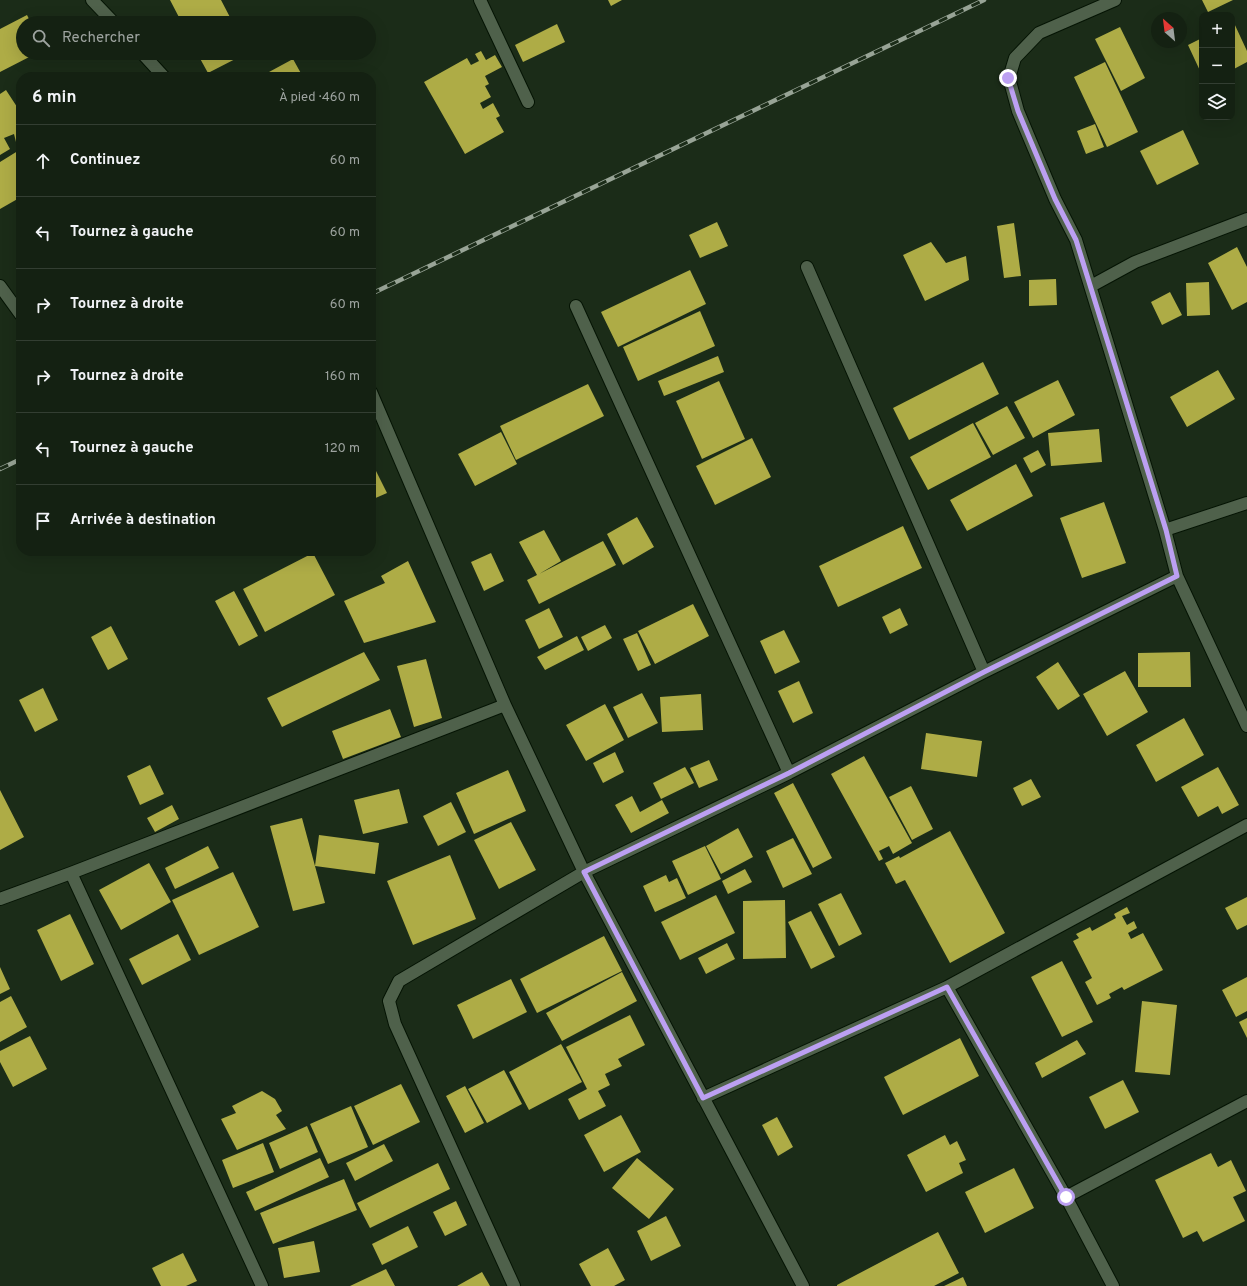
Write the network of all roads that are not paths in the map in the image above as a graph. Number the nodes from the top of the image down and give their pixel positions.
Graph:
1 (92, 0) edge
2 (480, 0) edge
3 (1115, 0) edge
4 (107, 16) edge
5 (148, 60) edge
6 (159, 72) edge
7 (528, 102) dead end
8 (1247, 219) edge
9 (807, 267) dead end
10 (0, 286) edge
11 (1091, 286) junction
12 (576, 306) dead end
13 (16, 308) edge
14 (376, 404) edge
15 (1247, 503) edge
16 (1166, 530) junction
17 (1177, 576) junction
18 (984, 672) junction
19 (505, 705) junction
20 (1247, 726) edge
21 (789, 773) junction
22 (1247, 825) edge
23 (584, 872) junction
24 (71, 873) junction
25 (0, 899) edge
26 (947, 987) junction
27 (703, 1098) junction
28 (1247, 1101) edge
29 (1066, 1197) junction
30 (262, 1286) edge
31 (514, 1286) edge
32 (803, 1286) edge
33 (1113, 1286) edge

1 - 4 street
2 - 7 street
3 - 11 street
5 - 6 street
8 - 11 street
9 - 18 street
10 - 13 street
11 - 16 street
12 - 21 street
14 - 19 street
15 - 16 street
16 - 17 street
17 - 18 street
17 - 20 street
18 - 21 street
19 - 23 street
19 - 24 street
21 - 23 street
22 - 26 street
23 - 27 street
23 - 31 street
24 - 25 street
24 - 30 street
26 - 27 street
26 - 29 street
27 - 32 street
28 - 29 street
29 - 33 street

